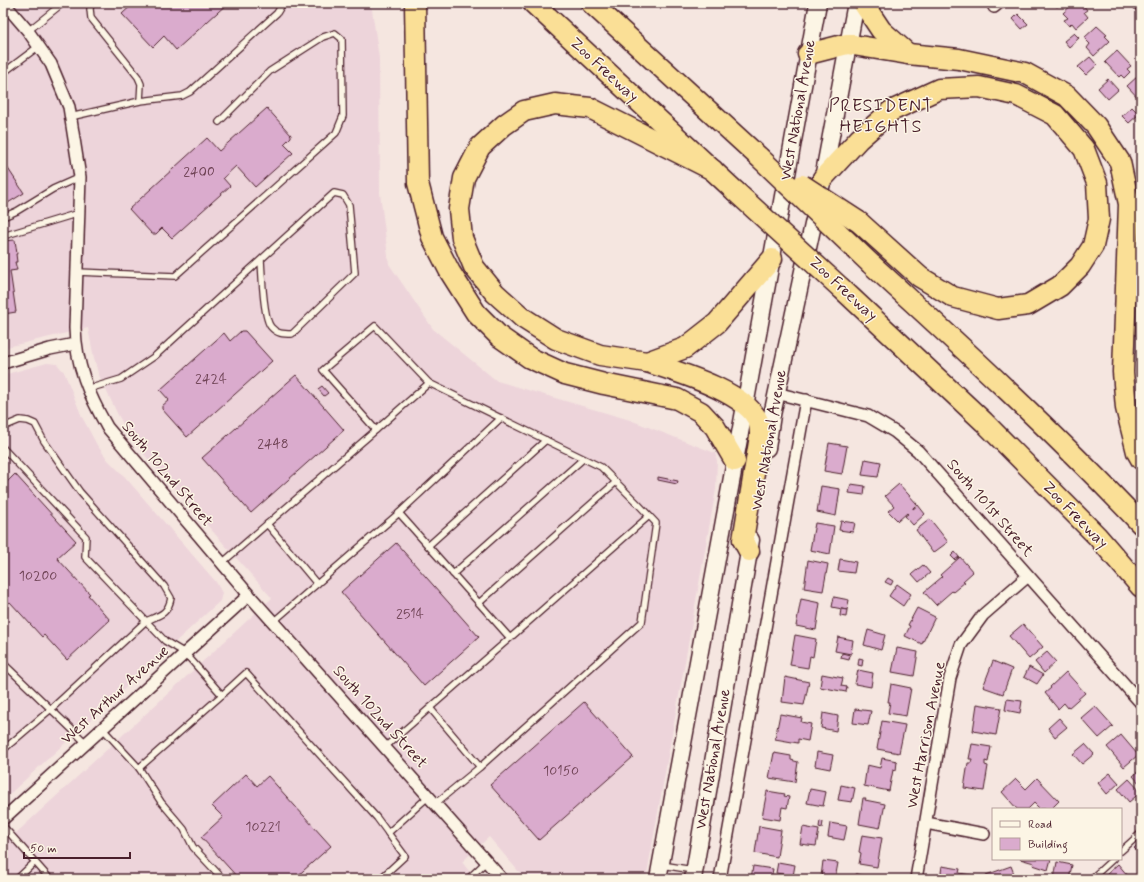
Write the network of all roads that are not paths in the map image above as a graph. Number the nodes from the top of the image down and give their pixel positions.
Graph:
1 (63, 3) edge
2 (92, 3) edge
3 (283, 3) edge
4 (415, 3) edge
5 (533, 3) edge
6 (591, 3) edge
7 (818, 3) edge
8 (856, 3) edge
9 (863, 3) edge
10 (1138, 3) edge
11 (1141, 6) edge
12 (5, 7) edge
13 (28, 31) junction
14 (847, 44) junction
15 (39, 46) junction
16 (808, 54) junction
17 (908, 54) junction
18 (3, 73) edge
19 (140, 101) junction
20 (70, 117) junction
21 (219, 122) dead end
22 (752, 151) junction
23 (713, 170) junction
24 (80, 177) junction
25 (823, 178) junction
26 (79, 213) junction
27 (3, 217) edge
28 (3, 236) edge
29 (772, 259) junction
30 (261, 260) junction
31 (77, 272) junction
32 (75, 344) junction
33 (647, 362) junction
34 (3, 363) edge
35 (429, 383) junction
36 (88, 389) junction
37 (776, 393) junction
38 (806, 400) junction
39 (745, 406) junction
40 (501, 418) junction
41 (3, 427) edge
42 (376, 430) junction
43 (546, 440) junction
44 (3, 448) edge
45 (584, 459) junction
46 (1141, 459) edge
47 (735, 461) junction
48 (616, 482) junction
49 (399, 513) junction
50 (649, 516) junction
51 (267, 524) junction
52 (1141, 524) edge
53 (428, 546) junction
54 (749, 552) junction
55 (222, 563) junction
56 (454, 574) junction
57 (1028, 576) junction
58 (317, 584) junction
59 (1141, 587) edge
60 (249, 595) junction
61 (479, 603) junction
62 (146, 621) junction
63 (273, 622) junction
64 (510, 638) junction
65 (185, 653) junction
66 (3, 663) edge
67 (222, 695) junction
68 (1141, 703) edge
69 (430, 708) junction
70 (50, 709) junction
71 (102, 728) junction
72 (86, 743) junction
73 (385, 747) junction
74 (3, 750) edge
75 (480, 767) junction
76 (139, 768) junction
77 (432, 800) junction
78 (3, 819) edge
79 (926, 823) junction
80 (3, 826) edge
81 (388, 833) junction
82 (1141, 833) edge
83 (984, 834) dead end
84 (1122, 850) edge
85 (1112, 860) edge
86 (488, 861) junction
87 (35, 862) junction
88 (659, 872) edge
89 (693, 875) edge
90 (17, 879) edge
91 (50, 879) edge
92 (222, 879) edge
93 (380, 879) edge
94 (468, 879) edge
95 (502, 879) edge
96 (720, 879) edge
97 (916, 879) edge
98 (1092, 879) edge

1 - 13 lane
2 - 19 lane
3 - 19 lane
4 - 47 highway
5 - 23 highway, Zoo Freeway
6 - 22 highway
7 - 16 main road, West National Avenue
8 - 14 main road, West National Avenue
9 - 17 highway
10 - 11 street
12 - 13 street, South 102nd Street
13 - 15 street, South 102nd Street
14 - 16 highway
14 - 17 highway
14 - 25 main road, West National Avenue
15 - 18 lane
15 - 20 street, South 102nd Street
16 - 29 main road, West National Avenue
17 - 46 highway
19 - 20 lane
20 - 24 street, South 102nd Street
21 - 31 lane
22 - 25 highway, bridge
22 - 52 highway, bridge
23 - 33 highway
23 - 59 highway, Zoo Freeway, bridge
24 - 26 street, South 102nd Street
24 - 27 lane
25 - 37 main road, West National Avenue
26 - 28 lane
26 - 31 street, South 102nd Street
29 - 33 highway
29 - 39 main road, West National Avenue
30 - 30 lane
30 - 36 lane
31 - 32 street, South 102nd Street
32 - 34 street
32 - 36 street, South 102nd Street
33 - 39 highway
35 - 40 lane
35 - 42 lane
35 - 42 lane
36 - 55 street, South 102nd Street
37 - 38 street, South 101st Street
37 - 54 main road, West National Avenue
38 - 57 street, South 101st Street
38 - 96 street
39 - 47 main road, West National Avenue
39 - 54 highway
40 - 43 lane
40 - 49 lane
41 - 62 lane
42 - 51 lane
43 - 45 lane
43 - 53 lane
44 - 62 lane
45 - 48 lane
45 - 56 lane
47 - 88 main road, West National Avenue
48 - 50 lane
48 - 61 lane
49 - 53 lane
49 - 58 lane
50 - 64 lane
50 - 75 lane
51 - 55 lane
51 - 58 lane
53 - 56 lane
54 - 89 main road, West National Avenue
55 - 60 street, South 102nd Street
56 - 61 lane
57 - 68 street, South 101st Street
57 - 79 street, West Harrison Avenue
58 - 63 lane
60 - 63 street, South 102nd Street
60 - 65 street, West Arthur Avenue
61 - 64 lane
62 - 65 lane
62 - 70 lane
63 - 73 street, South 102nd Street
64 - 69 lane
65 - 67 lane
65 - 71 street, West Arthur Avenue
66 - 70 lane
67 - 76 lane
67 - 81 lane
69 - 73 lane
69 - 75 lane
70 - 72 lane
70 - 74 lane
71 - 72 street, West Arthur Avenue
71 - 76 lane
72 - 78 street, West Arthur Avenue
73 - 77 street, South 102nd Street
75 - 77 lane
76 - 92 lane
77 - 81 lane
77 - 86 street, South 102nd Street
79 - 83 street
79 - 97 street, West Harrison Avenue
80 - 87 lane
81 - 93 lane
82 - 84 lane
85 - 98 lane
86 - 94 lane
86 - 95 street, South 102nd Street
87 - 90 lane
87 - 91 lane
88 - 89 lane

